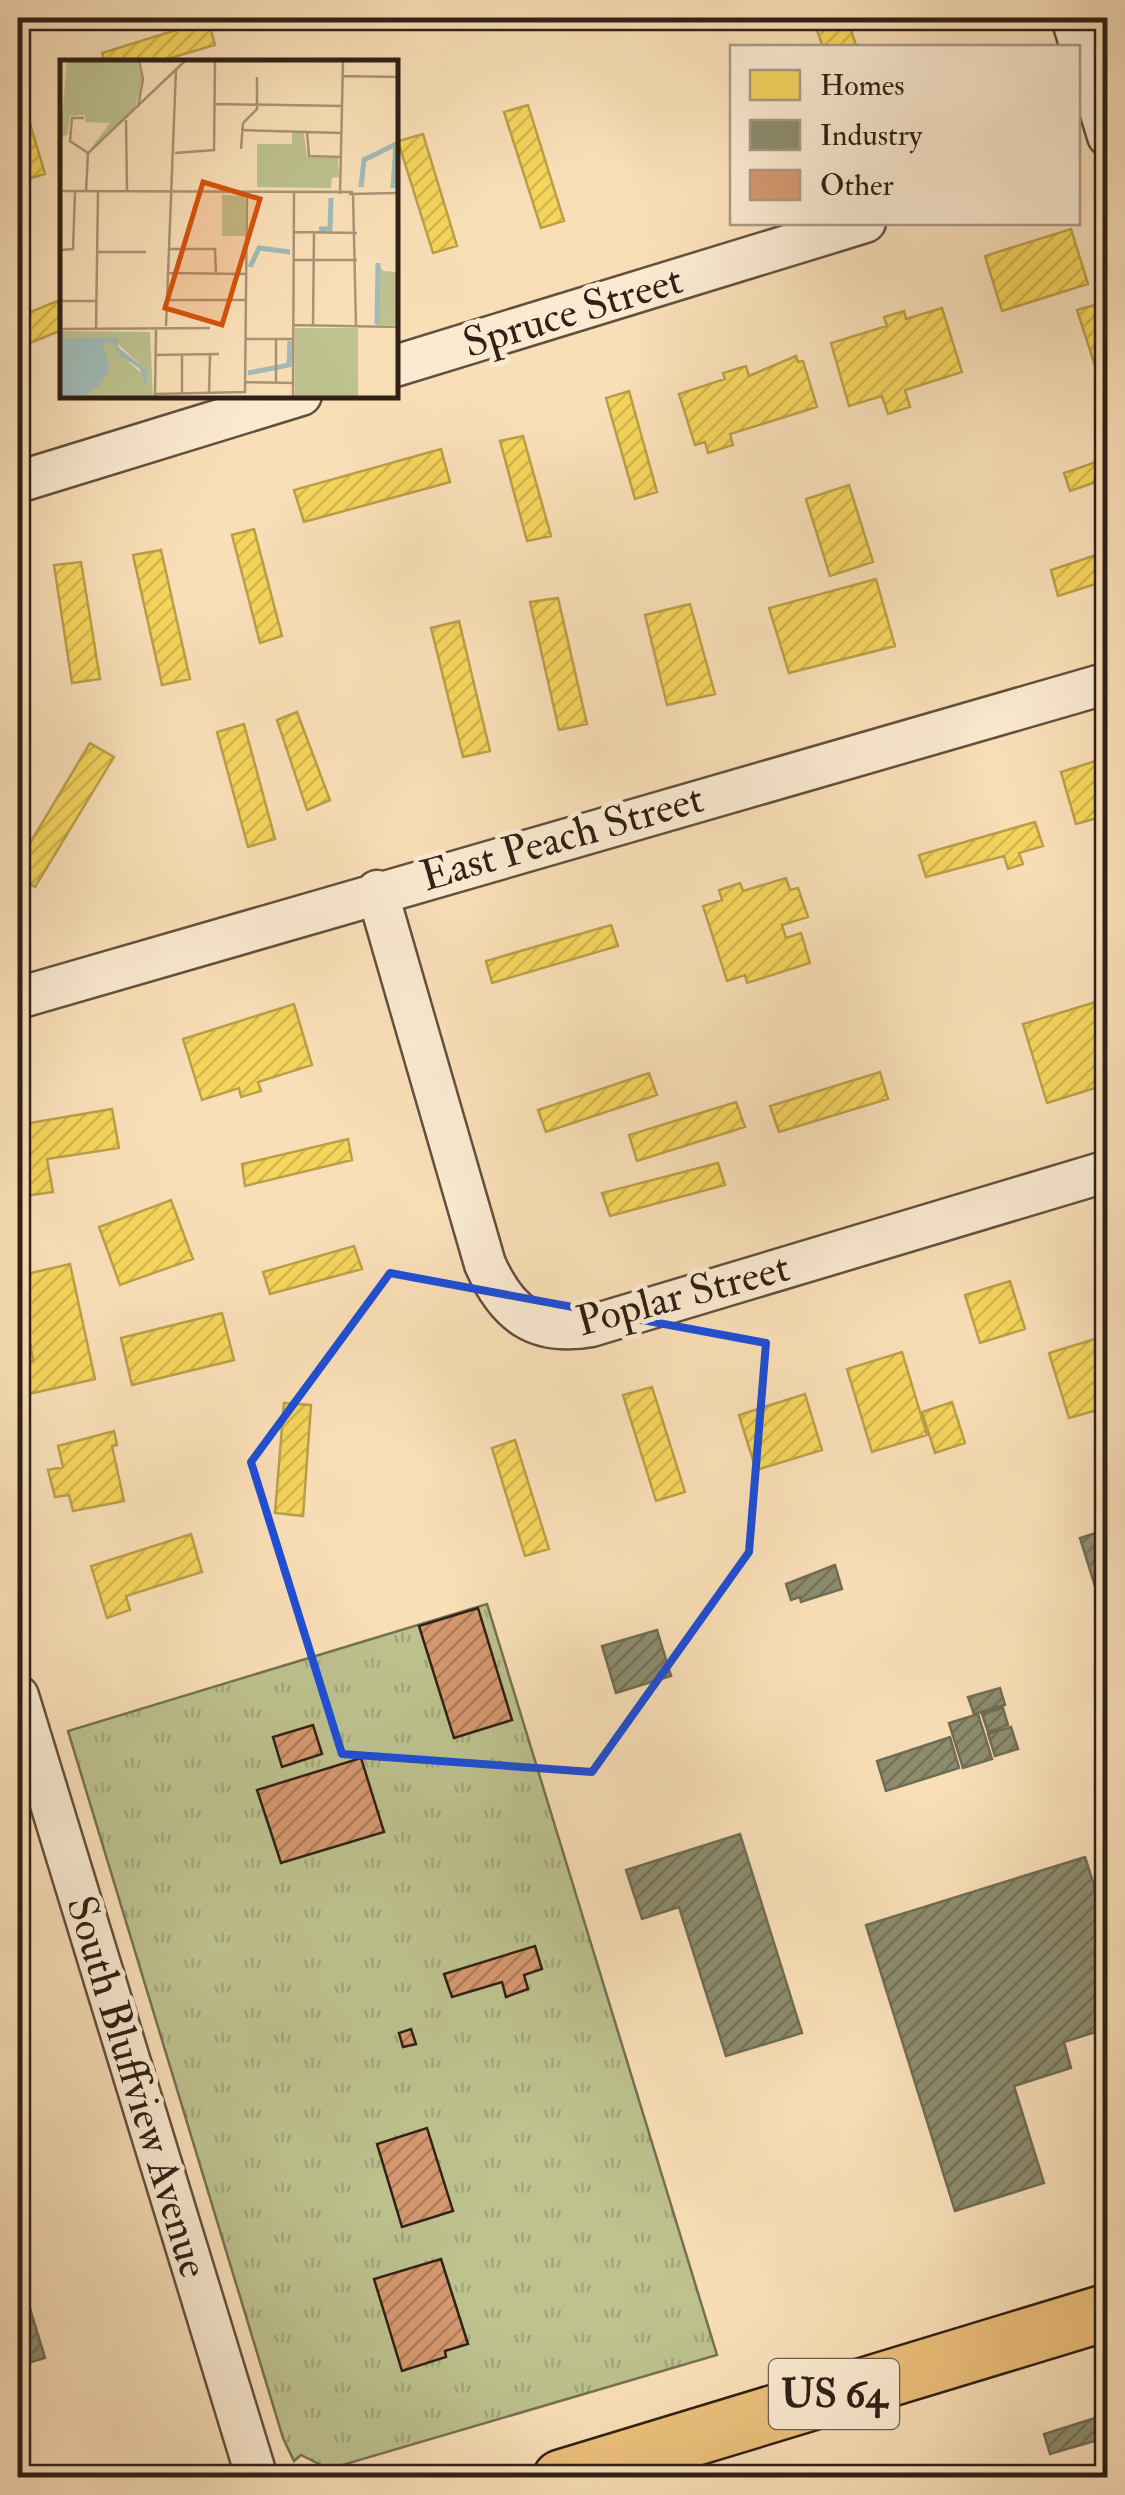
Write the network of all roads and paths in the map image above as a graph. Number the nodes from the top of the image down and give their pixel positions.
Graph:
1 (1072, 18) edge
2 (1108, 136) edge
3 (1108, 148) edge
4 (1080, 157) edge
5 (855, 225) edge
6 (398, 365) edge
7 (291, 398) edge
8 (18, 482) edge
9 (1108, 683) edge
10 (377, 891) junction
11 (18, 998) edge
12 (1108, 1172) edge
13 (18, 1696) edge
14 (1108, 2312) edge
15 (256, 2478) edge
16 (561, 2478) edge

1 - 2 street
3 - 4 street
5 - 6 street, Spruce Street
7 - 8 street
9 - 10 street, East Peach Street
10 - 11 street, East Peach Street
10 - 12 street, Poplar Street
13 - 15 street, South Bluffview Avenue
14 - 16 highway, US 64

